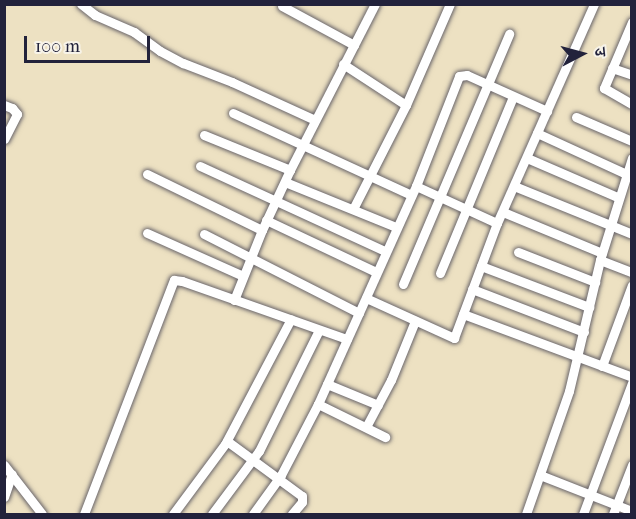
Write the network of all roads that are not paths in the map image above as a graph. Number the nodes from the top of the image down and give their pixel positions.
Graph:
1 (81, 4) edge
2 (375, 4) edge
3 (450, 4) edge
4 (594, 4) edge
5 (282, 6) dead end
6 (632, 22) edge
7 (509, 34) dead end
8 (354, 45) junction
9 (343, 64) junction
10 (612, 68) junction
11 (632, 75) edge
12 (486, 84) junction
13 (513, 97) junction
14 (632, 104) edge
15 (4, 105) edge
16 (406, 105) junction
17 (547, 111) junction
18 (233, 113) dead end
19 (576, 117) dead end
20 (315, 120) junction
21 (537, 133) junction
22 (204, 135) dead end
23 (5, 138) edge
24 (632, 141) edge
25 (301, 146) junction
26 (527, 158) junction
27 (632, 158) edge
28 (200, 166) dead end
29 (290, 170) junction
30 (147, 174) dead end
31 (626, 174) junction
32 (371, 177) junction
33 (285, 182) junction
34 (514, 186) junction
35 (414, 191) junction
36 (619, 195) junction
37 (439, 196) junction
38 (632, 196) edge
39 (276, 199) junction
40 (467, 209) junction
41 (353, 210) junction
42 (502, 212) junction
43 (497, 223) junction
44 (264, 225) junction
45 (396, 227) junction
46 (609, 227) junction
47 (147, 233) dead end
48 (204, 234) dead end
49 (632, 234) edge
50 (385, 251) junction
51 (518, 252) dead end
52 (601, 256) junction
53 (250, 257) junction
54 (481, 266) junction
55 (376, 272) junction
56 (632, 272) edge
57 (440, 273) dead end
58 (243, 276) junction
59 (595, 282) junction
60 (403, 284) dead end
61 (632, 285) edge
62 (472, 289) junction
63 (366, 298) junction
64 (234, 300) junction
65 (589, 307) junction
66 (359, 313) junction
67 (463, 314) junction
68 (291, 319) junction
69 (415, 321) junction
70 (319, 330) junction
71 (584, 332) junction
72 (347, 339) junction
73 (578, 357) junction
74 (602, 366) junction
75 (632, 377) edge
76 (632, 383) edge
77 (327, 384) junction
78 (318, 404) junction
79 (378, 405) junction
80 (366, 427) junction
81 (385, 437) dead end
82 (227, 441) junction
83 (253, 460) junction
84 (4, 465) edge
85 (632, 465) edge
86 (12, 474) junction
87 (540, 475) junction
88 (279, 479) junction
89 (590, 496) junction
90 (4, 497) edge
91 (615, 510) edge
92 (632, 511) edge
93 (39, 513) edge
94 (84, 514) edge
95 (173, 514) edge
96 (212, 514) edge
97 (253, 514) edge
98 (292, 514) edge
99 (526, 514) edge
100 (583, 514) edge

1 - 20 street
2 - 8 street
3 - 16 street
4 - 17 street
5 - 8 street
6 - 10 street
7 - 12 street
8 - 9 street
9 - 16 street
9 - 20 street
10 - 11 street
10 - 14 street
12 - 13 street
12 - 35 street
12 - 37 street
13 - 17 street
13 - 40 street
15 - 23 street
16 - 32 street
17 - 21 street
18 - 25 street
19 - 24 street
20 - 25 street
21 - 26 street
21 - 31 street
22 - 29 street
25 - 29 street
25 - 32 street
26 - 34 street
26 - 36 street
27 - 31 street
28 - 39 street
29 - 33 street
30 - 44 street
31 - 36 street
32 - 35 street
32 - 41 street
33 - 39 street
33 - 41 street
34 - 42 street
34 - 46 street
35 - 37 street
35 - 45 street
36 - 38 street
36 - 46 street
37 - 40 street
37 - 60 street
39 - 44 street
39 - 50 street
40 - 43 street
40 - 57 street
41 - 45 street
42 - 43 street
42 - 52 street
43 - 54 street
44 - 53 street
44 - 55 street
45 - 50 street
46 - 49 street
46 - 52 street
47 - 58 street
48 - 53 street
50 - 55 street
51 - 59 street
52 - 56 street
52 - 59 street
53 - 58 street
53 - 66 street
54 - 62 street
54 - 65 street
55 - 63 street
58 - 64 street
59 - 65 street
61 - 74 street
62 - 67 street
62 - 71 street
63 - 66 street
63 - 69 street
64 - 68 street
64 - 94 street
65 - 71 street
66 - 72 street
67 - 69 street
67 - 73 street
68 - 70 street
68 - 82 street
69 - 79 street
70 - 72 street
70 - 83 street
71 - 73 street
72 - 77 street
73 - 74 street
73 - 87 street
74 - 75 street
76 - 89 street
77 - 78 street
77 - 79 street
78 - 80 street
78 - 88 street
79 - 80 street
80 - 81 street
82 - 83 street
82 - 95 street
83 - 88 street
83 - 96 street
84 - 86 street
85 - 91 street
86 - 90 street
86 - 93 street
87 - 89 street
87 - 99 street
88 - 97 street
88 - 98 street
89 - 91 street
89 - 100 street
91 - 92 street

